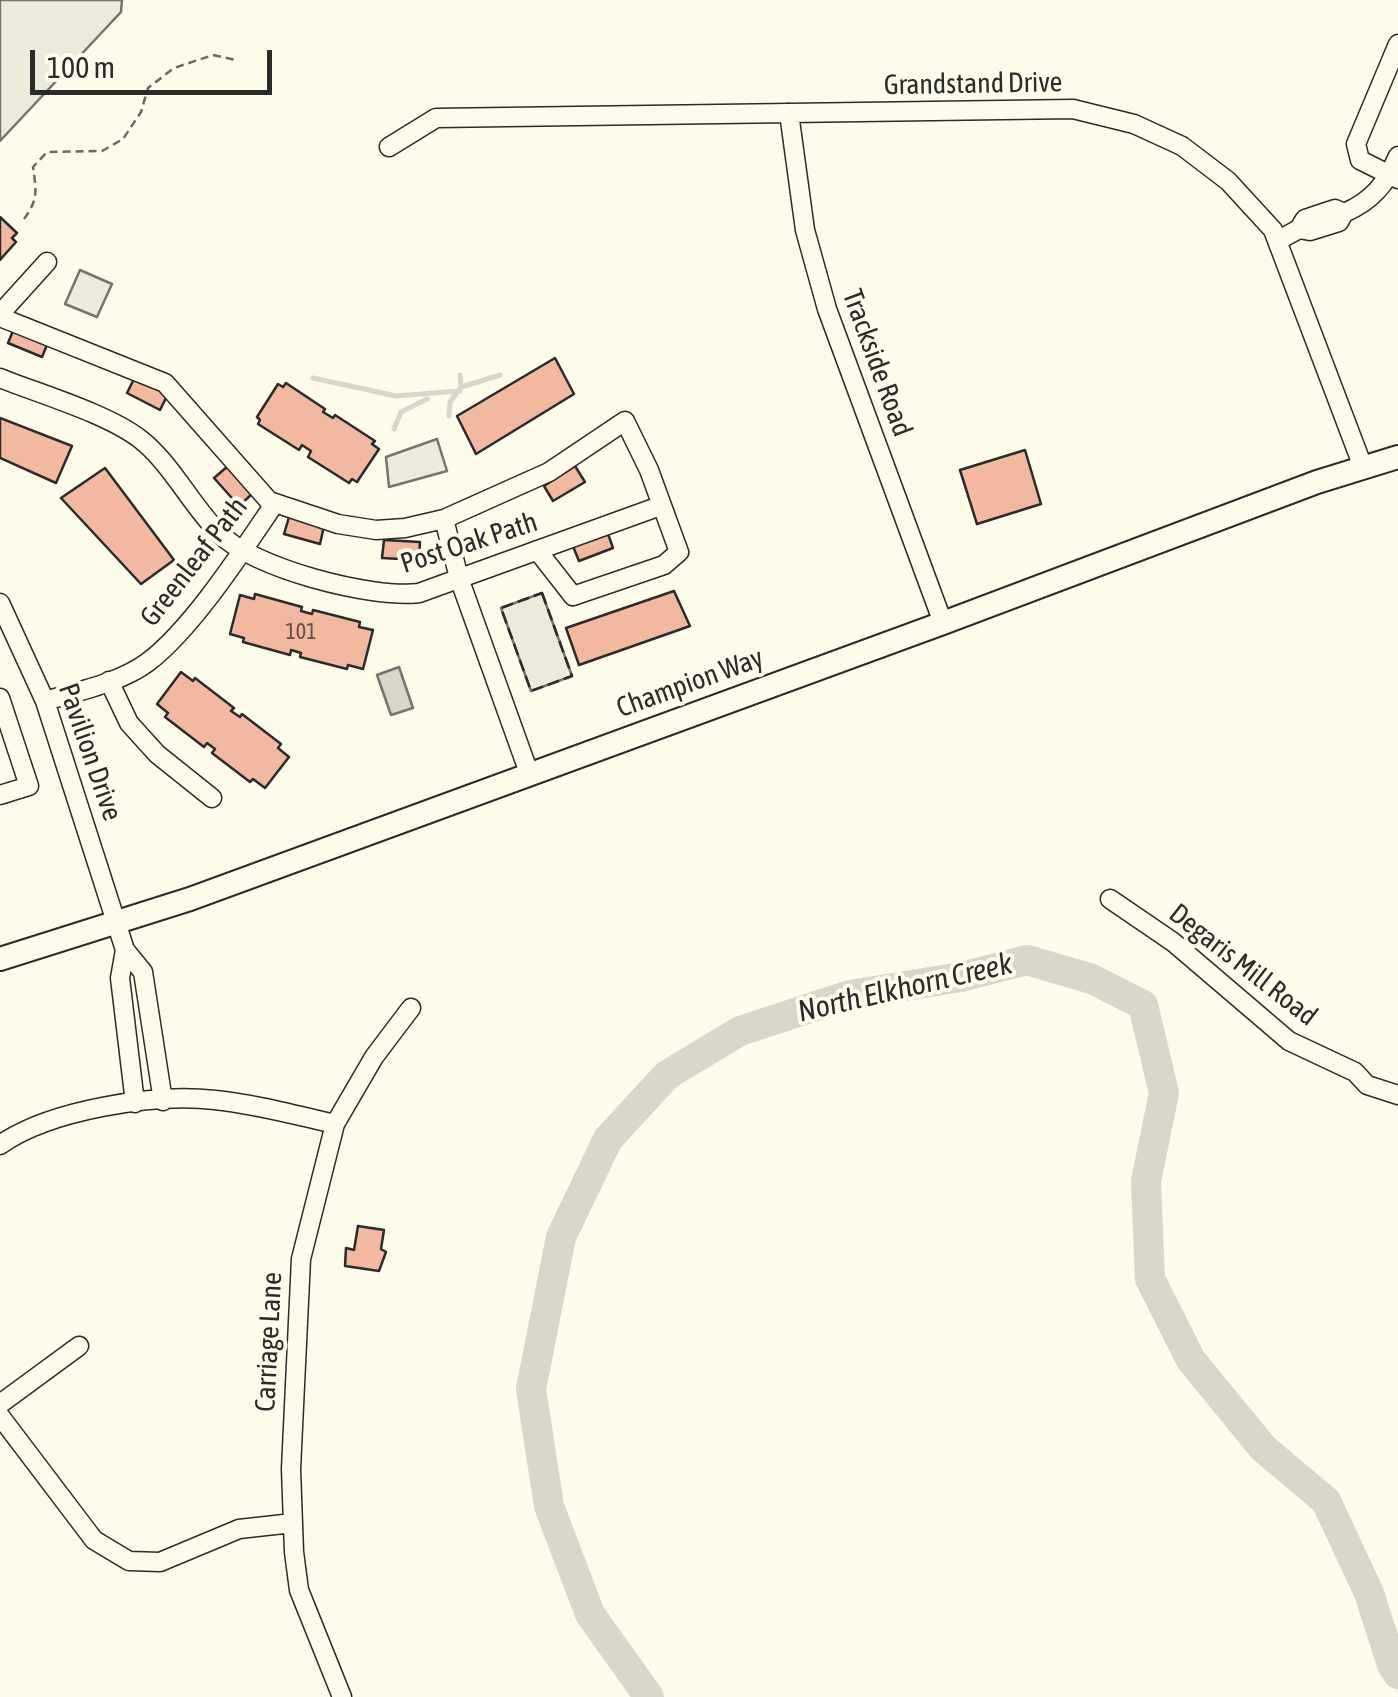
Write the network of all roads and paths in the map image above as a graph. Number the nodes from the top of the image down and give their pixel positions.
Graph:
1 (1398, 44) edge
2 (236, 60) dead end
3 (789, 113) junction
4 (389, 147) dead end
5 (1398, 156) edge
6 (1394, 178) edge
7 (24, 219) dead end
8 (1277, 241) junction
9 (47, 262) dead end
10 (0, 315) edge
11 (0, 378) edge
12 (1398, 457) edge
13 (1363, 467) junction
14 (275, 502) junction
15 (660, 506) junction
16 (444, 520) junction
17 (243, 550) junction
18 (537, 550) junction
19 (459, 578) junction
20 (0, 603) edge
21 (943, 623) junction
22 (109, 681) junction
23 (0, 698) edge
24 (45, 701) junction
25 (529, 773) junction
26 (0, 794) edge
27 (212, 798) dead end
28 (1110, 900) dead end
29 (117, 923) junction
30 (125, 950) junction
31 (0, 959) edge
32 (411, 1008) dead end
33 (1398, 1095) edge
34 (163, 1101) junction
35 (135, 1103) junction
36 (335, 1124) junction
37 (0, 1145) edge
38 (79, 1346) dead end
39 (0, 1404) edge
40 (0, 1416) edge
41 (294, 1523) junction
42 (342, 1697) edge

1 - 6 street
2 - 7 path
3 - 4 street, Grandstand Drive
3 - 8 street, Grandstand Drive
3 - 21 street, Trackside Road
5 - 6 street
6 - 8 street
8 - 13 street, Grandstand Drive
9 - 10 street
10 - 14 street
11 - 17 street, Post Oak Path
12 - 13 main road, Champion Way
13 - 21 main road, Champion Way
14 - 16 street
14 - 17 street, Greenleaf Path
15 - 16 street
15 - 18 street, Post Oak Path
15 - 18 street
16 - 19 street
17 - 19 street, Post Oak Path
17 - 22 street, Greenleaf Path
18 - 19 street, Post Oak Path
19 - 25 street
20 - 24 street, Pavilion Drive
21 - 25 main road, Champion Way
22 - 24 street, Greenleaf Path
22 - 27 street
23 - 26 street
24 - 29 street, Pavilion Drive
25 - 29 main road, Champion Way
28 - 33 street, Degaris Mill Road
29 - 30 street, Pavilion Drive
29 - 31 main road, Champion Way
30 - 34 street
30 - 35 street
32 - 36 street, Carriage Lane
34 - 35 street
34 - 36 street
35 - 37 street
36 - 41 street, Carriage Lane
38 - 39 street
40 - 41 street
41 - 42 street, Carriage Lane

